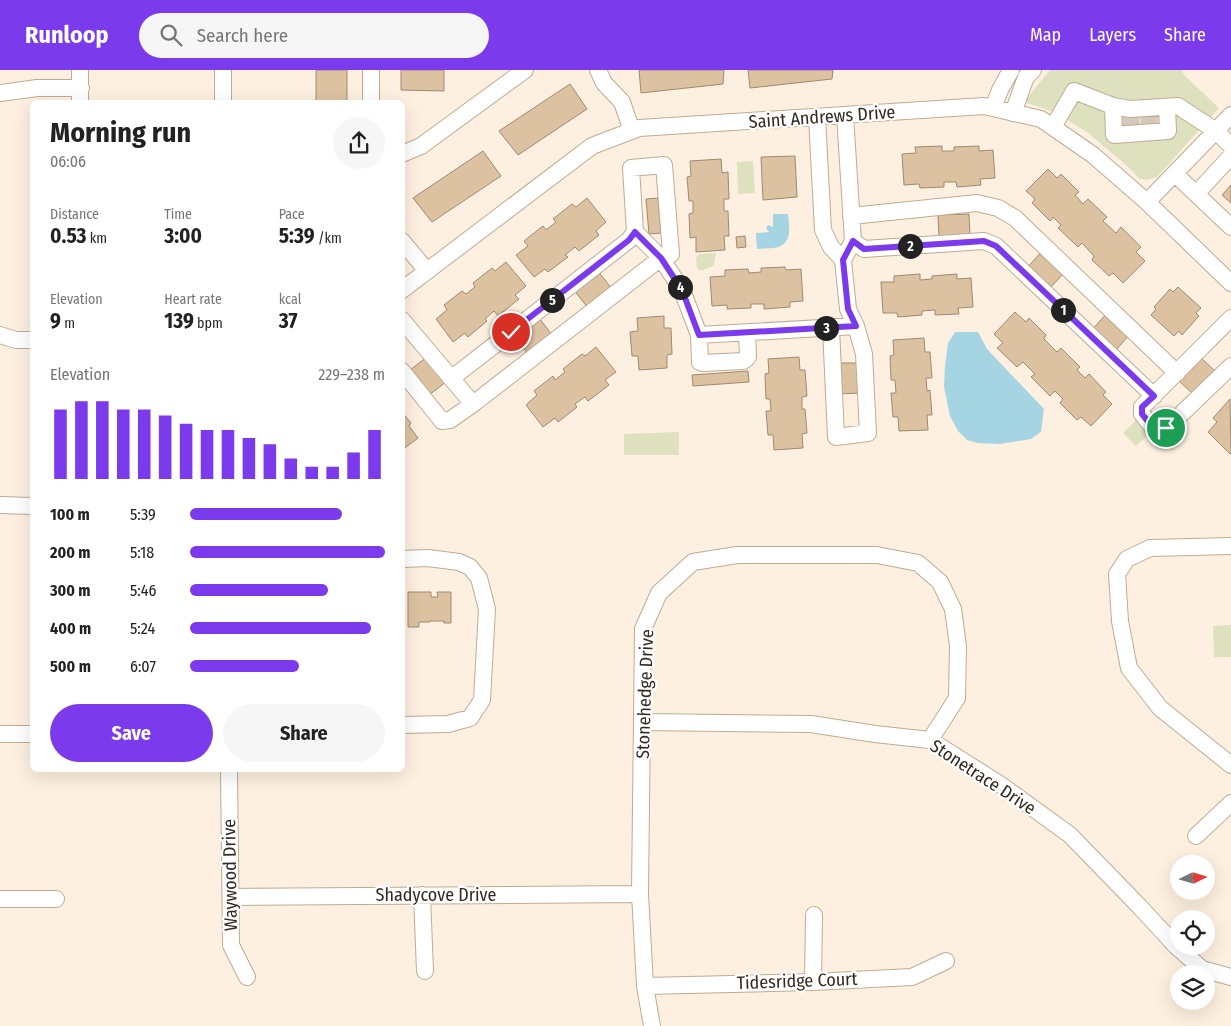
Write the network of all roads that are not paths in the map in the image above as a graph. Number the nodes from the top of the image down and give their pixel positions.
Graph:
1 (80, 70) edge
2 (223, 70) edge
3 (371, 70) edge
4 (525, 70) edge
5 (598, 70) edge
6 (1012, 70) edge
7 (1033, 70) edge
8 (0, 93) edge
9 (80, 95) edge
10 (223, 100) edge
11 (371, 100) edge
12 (1113, 106) junction
13 (1167, 106) junction
14 (993, 108) junction
15 (1013, 113) junction
16 (845, 115) junction
17 (1231, 115) edge
18 (817, 117) junction
19 (1149, 121) junction
20 (1131, 122) junction
21 (1052, 127) junction
22 (632, 131) junction
23 (1216, 131) junction
24 (1231, 146) edge
25 (405, 153) edge
26 (1231, 156) edge
27 (1174, 174) junction
28 (849, 189) junction
29 (821, 190) junction
30 (1196, 194) junction
31 (1147, 202) junction
32 (851, 216) junction
33 (1231, 227) edge
34 (635, 232) junction
35 (853, 241) junction
36 (405, 244) edge
37 (661, 258) junction
38 (843, 260) junction
39 (427, 271) junction
40 (1231, 283) edge
41 (405, 288) edge
42 (856, 326) junction
43 (1228, 327) edge
44 (831, 328) junction
45 (406, 329) edge
46 (747, 333) junction
47 (0, 335) edge
48 (699, 335) junction
49 (30, 340) edge
50 (1231, 366) edge
51 (1177, 373) junction
52 (405, 375) edge
53 (452, 378) junction
54 (1154, 396) junction
55 (473, 404) junction
56 (0, 505) edge
57 (30, 506) edge
58 (1231, 546) edge
59 (405, 559) edge
60 (643, 722) junction
61 (405, 725) edge
62 (0, 734) edge
63 (30, 734) edge
64 (930, 740) junction
65 (1231, 765) edge
66 (229, 772) edge
67 (1231, 803) edge
68 (1196, 836) dead end
69 (640, 894) junction
70 (422, 895) junction
71 (231, 897) junction
72 (0, 899) edge
73 (56, 899) dead end
74 (814, 915) dead end
75 (946, 961) dead end
76 (425, 971) dead end
77 (247, 977) dead end
78 (1231, 977) edge
79 (813, 982) junction
80 (645, 986) junction
81 (652, 1026) edge

1 - 9 street
2 - 10 street
3 - 11 street
4 - 25 street
5 - 22 street
6 - 14 street
7 - 15 street
8 - 9 street
12 - 20 street
12 - 20 street
12 - 21 street
13 - 19 street
13 - 19 street
13 - 23 street
14 - 15 street, Saint Andrews Drive
14 - 16 street, Saint Andrews Drive
15 - 21 street, Saint Andrews Drive
16 - 18 street, Saint Andrews Drive
16 - 28 street
17 - 23 street
18 - 22 street, Saint Andrews Drive
18 - 29 street
19 - 20 street
19 - 20 street
21 - 31 street, Saint Andrews Drive
22 - 39 street, Saint Andrews Drive
23 - 24 street
23 - 27 street
26 - 30 street
27 - 30 street
27 - 31 street
28 - 29 street
28 - 32 street
29 - 38 street
30 - 33 street
31 - 40 street, Saint Andrews Drive
32 - 35 street
32 - 51 street
34 - 37 street
34 - 37 street
34 - 53 street
35 - 38 street
35 - 54 street
36 - 39 street
37 - 48 street
37 - 55 street
38 - 42 street
39 - 41 street, Saint Andrews Drive
42 - 44 street
42 - 44 street
43 - 51 street
44 - 46 street
45 - 53 street
46 - 48 street
46 - 48 street
47 - 49 street
50 - 54 street
51 - 54 street
52 - 55 street
53 - 55 street
56 - 57 street
58 - 65 street
59 - 61 street
60 - 64 street, Stonetrace Drive
60 - 64 street, Stonehedge Drive
60 - 69 street, Stonehedge Drive
62 - 63 street
64 - 78 street, Stonetrace Drive
66 - 71 street, Waywood Drive
67 - 68 street
69 - 70 street, Shadycove Drive
69 - 80 street, Stonehedge Drive
70 - 71 street, Shadycove Drive
70 - 76 street
71 - 77 street, Waywood Drive
72 - 73 street
74 - 79 street
75 - 79 street, Tidesridge Court
79 - 80 street, Tidesridge Court
80 - 81 street, Stonehedge Drive

